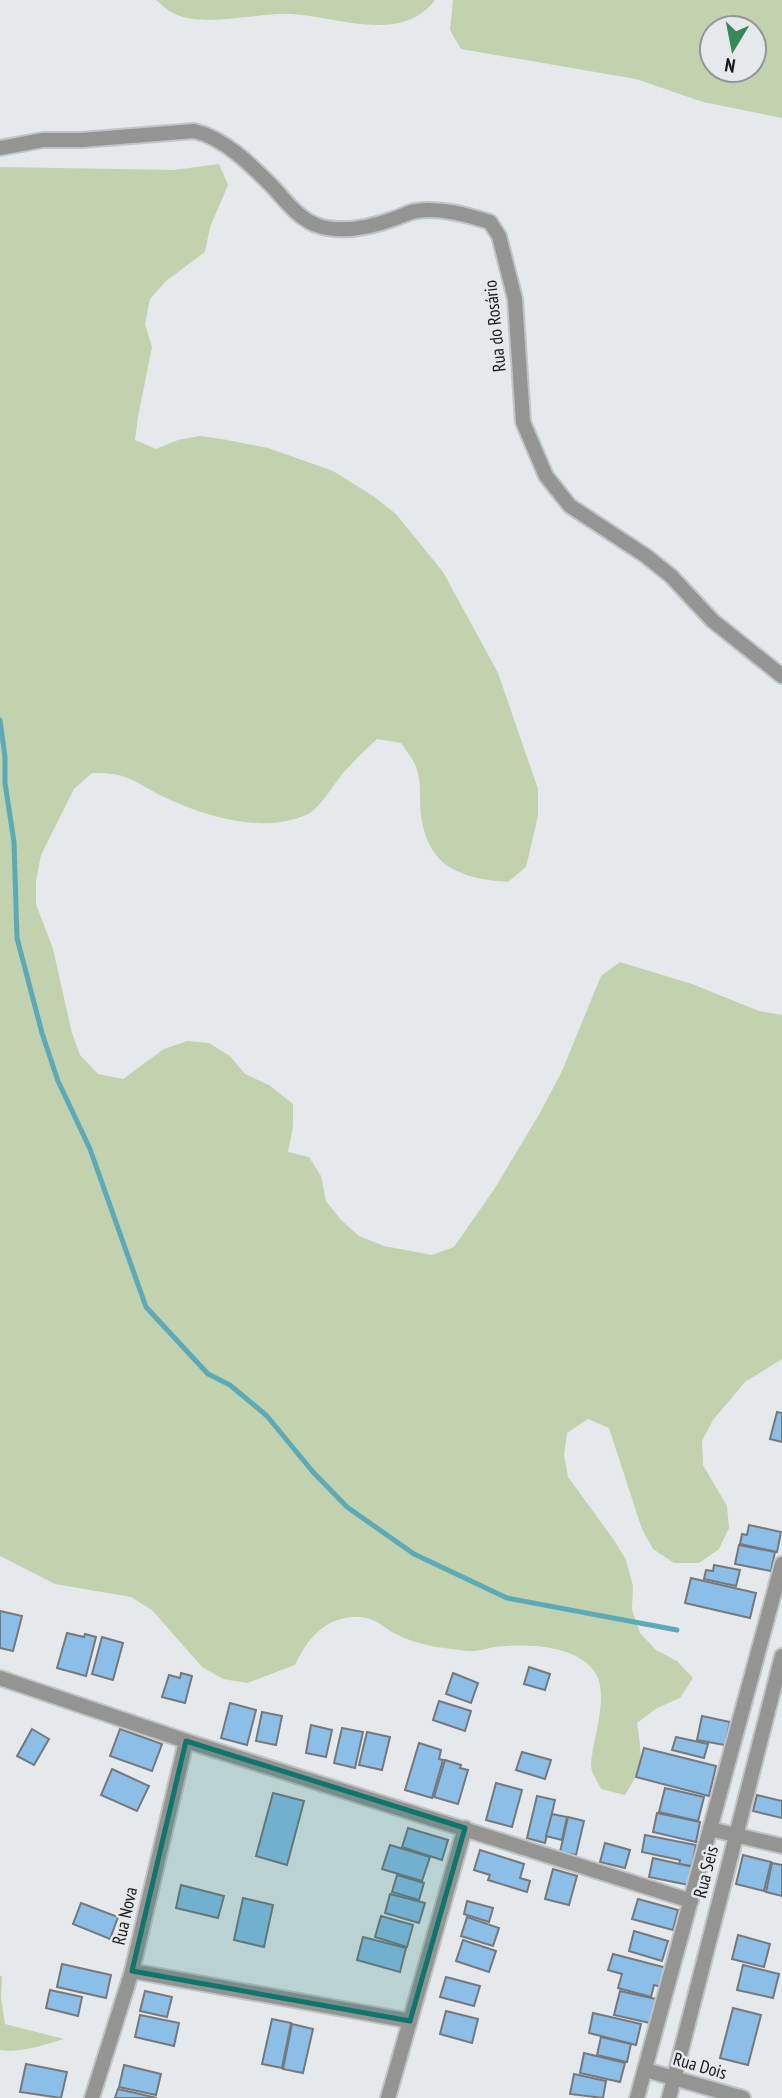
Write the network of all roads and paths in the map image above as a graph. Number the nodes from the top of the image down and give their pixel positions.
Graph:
1 (0, 148) edge
2 (782, 676) edge
3 (782, 1564) edge
4 (780, 1580) edge
5 (782, 1656) edge
6 (0, 1678) edge
7 (186, 1741) junction
8 (465, 1828) junction
9 (710, 1829) junction
10 (736, 1834) junction
11 (782, 1846) edge
12 (691, 1900) junction
13 (132, 1971) junction
14 (411, 2021) junction
15 (646, 2070) junction
16 (674, 2079) junction
17 (92, 2098) edge
18 (388, 2098) edge
19 (637, 2098) edge
20 (668, 2098) edge
21 (743, 2098) edge

1 - 2 street, Rua do Rosário
3 - 4 street
4 - 9 street
5 - 10 street, Rua Seis
6 - 7 street
7 - 8 street
7 - 13 street, Rua Nova
8 - 12 street
8 - 14 street
9 - 10 street
9 - 12 street
10 - 11 street
10 - 16 street, Rua Seis
12 - 15 street
13 - 14 street
13 - 17 street, Rua Nova
14 - 18 street
15 - 16 street, Rua Dois
15 - 19 street
16 - 20 street, Rua Seis
16 - 21 street, Rua Dois

